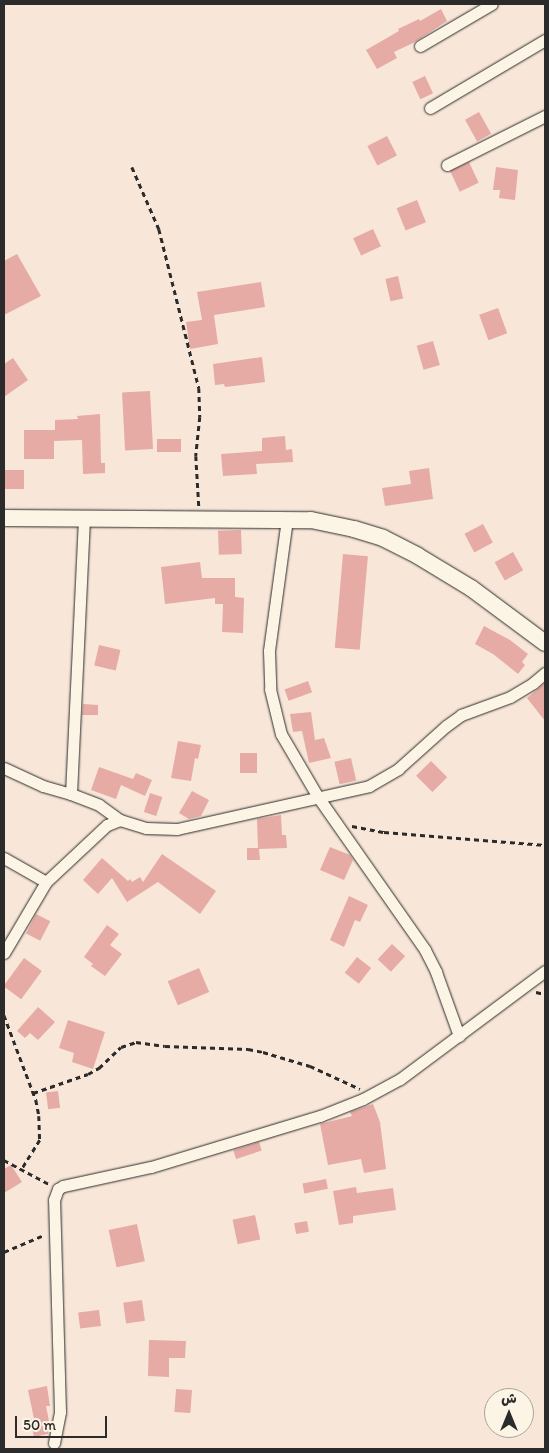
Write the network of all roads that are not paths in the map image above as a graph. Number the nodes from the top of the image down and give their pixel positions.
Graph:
1 (492, 4) edge
2 (545, 40) edge
3 (420, 46) dead end
4 (430, 108) dead end
5 (545, 116) edge
6 (447, 165) dead end
7 (4, 518) edge
8 (84, 519) junction
9 (287, 520) junction
10 (545, 643) edge
11 (545, 672) edge
12 (4, 768) edge
13 (71, 794) junction
14 (318, 797) junction
15 (120, 820) junction
16 (4, 858) edge
17 (46, 882) junction
18 (4, 953) edge
19 (545, 970) edge
20 (459, 1036) junction
21 (54, 1443) dead end

1 - 3 street
2 - 4 street
5 - 6 street
7 - 8 street
8 - 9 street
8 - 13 street
9 - 10 street
9 - 14 street
11 - 14 street
12 - 13 street
13 - 15 street
14 - 15 street
14 - 20 street
15 - 17 street
16 - 17 street
17 - 18 street
19 - 20 street
20 - 21 street

